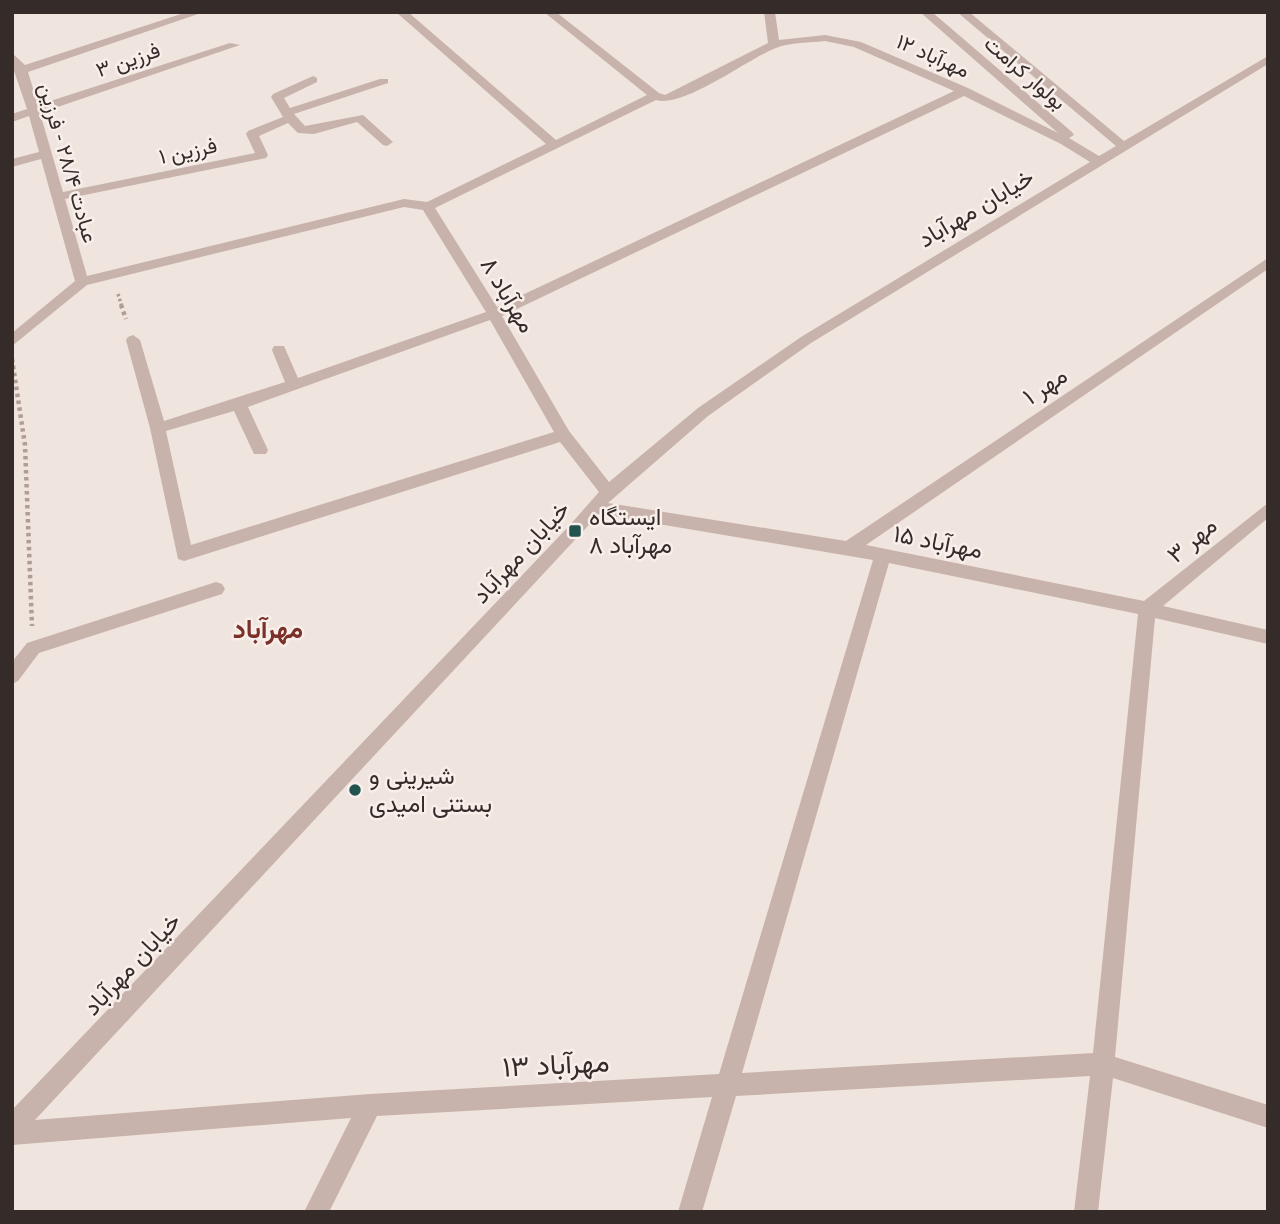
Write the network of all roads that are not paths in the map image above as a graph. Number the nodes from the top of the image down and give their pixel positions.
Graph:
1 (199, 12) edge
2 (401, 12) edge
3 (549, 12) edge
4 (769, 12) edge
5 (925, 12) edge
6 (962, 12) edge
7 (774, 44) junction
8 (234, 45) dead end
9 (12, 56) edge
10 (1268, 59) edge
11 (22, 70) junction
12 (313, 80) dead end
13 (384, 81) dead end
14 (964, 91) junction
15 (661, 97) junction
16 (34, 112) junction
17 (288, 116) junction
18 (12, 118) edge
19 (387, 142) dead end
20 (554, 145) junction
21 (1124, 146) junction
22 (46, 154) junction
23 (1099, 162) junction
24 (12, 163) edge
25 (58, 197) junction
26 (428, 207) junction
27 (1268, 262) edge
28 (82, 282) junction
29 (494, 314) junction
30 (133, 340) road end
31 (12, 341) edge
32 (279, 350) dead end
33 (294, 384) junction
34 (239, 404) junction
35 (159, 428) junction
36 (563, 435) junction
37 (260, 450) dead end
38 (607, 492) junction
39 (596, 507) junction
40 (1268, 509) edge
41 (849, 548) junction
42 (883, 556) junction
43 (216, 589) dead end
44 (1147, 608) junction
45 (1268, 637) edge
46 (12, 676) edge
47 (1103, 1063) junction
48 (729, 1083) junction
49 (370, 1105) junction
50 (1268, 1117) edge
51 (12, 1130) edge
52 (316, 1212) edge
53 (690, 1212) edge
54 (1086, 1212) edge

1 - 11 street
2 - 20 street
3 - 15 street
4 - 7 street
5 - 23 street, بولوار کرامت
6 - 21 street, بولوار کرامت
7 - 14 street, مهرآباد ۱۲
7 - 15 street, مهرآباد ۱۲
8 - 16 street, فرزین ۳
9 - 11 street, عبادت ۲۸/۴ - فرزین
10 - 21 street, خیابان مهرآباد
11 - 16 street, عبادت ۲۸/۴ - فرزین
12 - 17 street
13 - 17 street
14 - 23 street, مهرآباد ۱۲
14 - 29 street
15 - 20 street, مهرآباد ۱۲
16 - 18 street, فرزین ۳
16 - 22 street, عبادت ۲۸/۴ - فرزین
17 - 19 street
17 - 25 street, فرزین ۱
20 - 26 street, مهرآباد ۱۲
21 - 23 street, خیابان مهرآباد
22 - 24 street
22 - 25 street, عبادت ۲۸/۴ - فرزین
23 - 38 street, خیابان مهرآباد
25 - 28 street, عبادت ۲۸/۴ - فرزین
26 - 28 street
26 - 29 street, مهرآباد ۸
27 - 41 street, مهر ۱
28 - 31 street
29 - 33 street
29 - 36 street, مهرآباد ۸
30 - 35 street
32 - 33 street
33 - 34 street
34 - 35 street
34 - 37 street
35 - 36 street
36 - 38 street, مهرآباد ۸
38 - 39 street, خیابان مهرآباد
39 - 41 street, مهرآباد ۱۵
39 - 51 street, خیابان مهرآباد
40 - 44 street, مهر ۳
41 - 42 street, مهرآباد ۱۵
42 - 44 street, مهرآباد ۱۵
42 - 48 street
43 - 46 street
44 - 45 street, مهرآباد ۱۵
44 - 47 street
47 - 48 street, مهرآباد ۱۳
47 - 50 street
47 - 54 street
48 - 49 street, مهرآباد ۱۳
48 - 53 street
49 - 51 street, مهرآباد ۱۳
49 - 52 street

